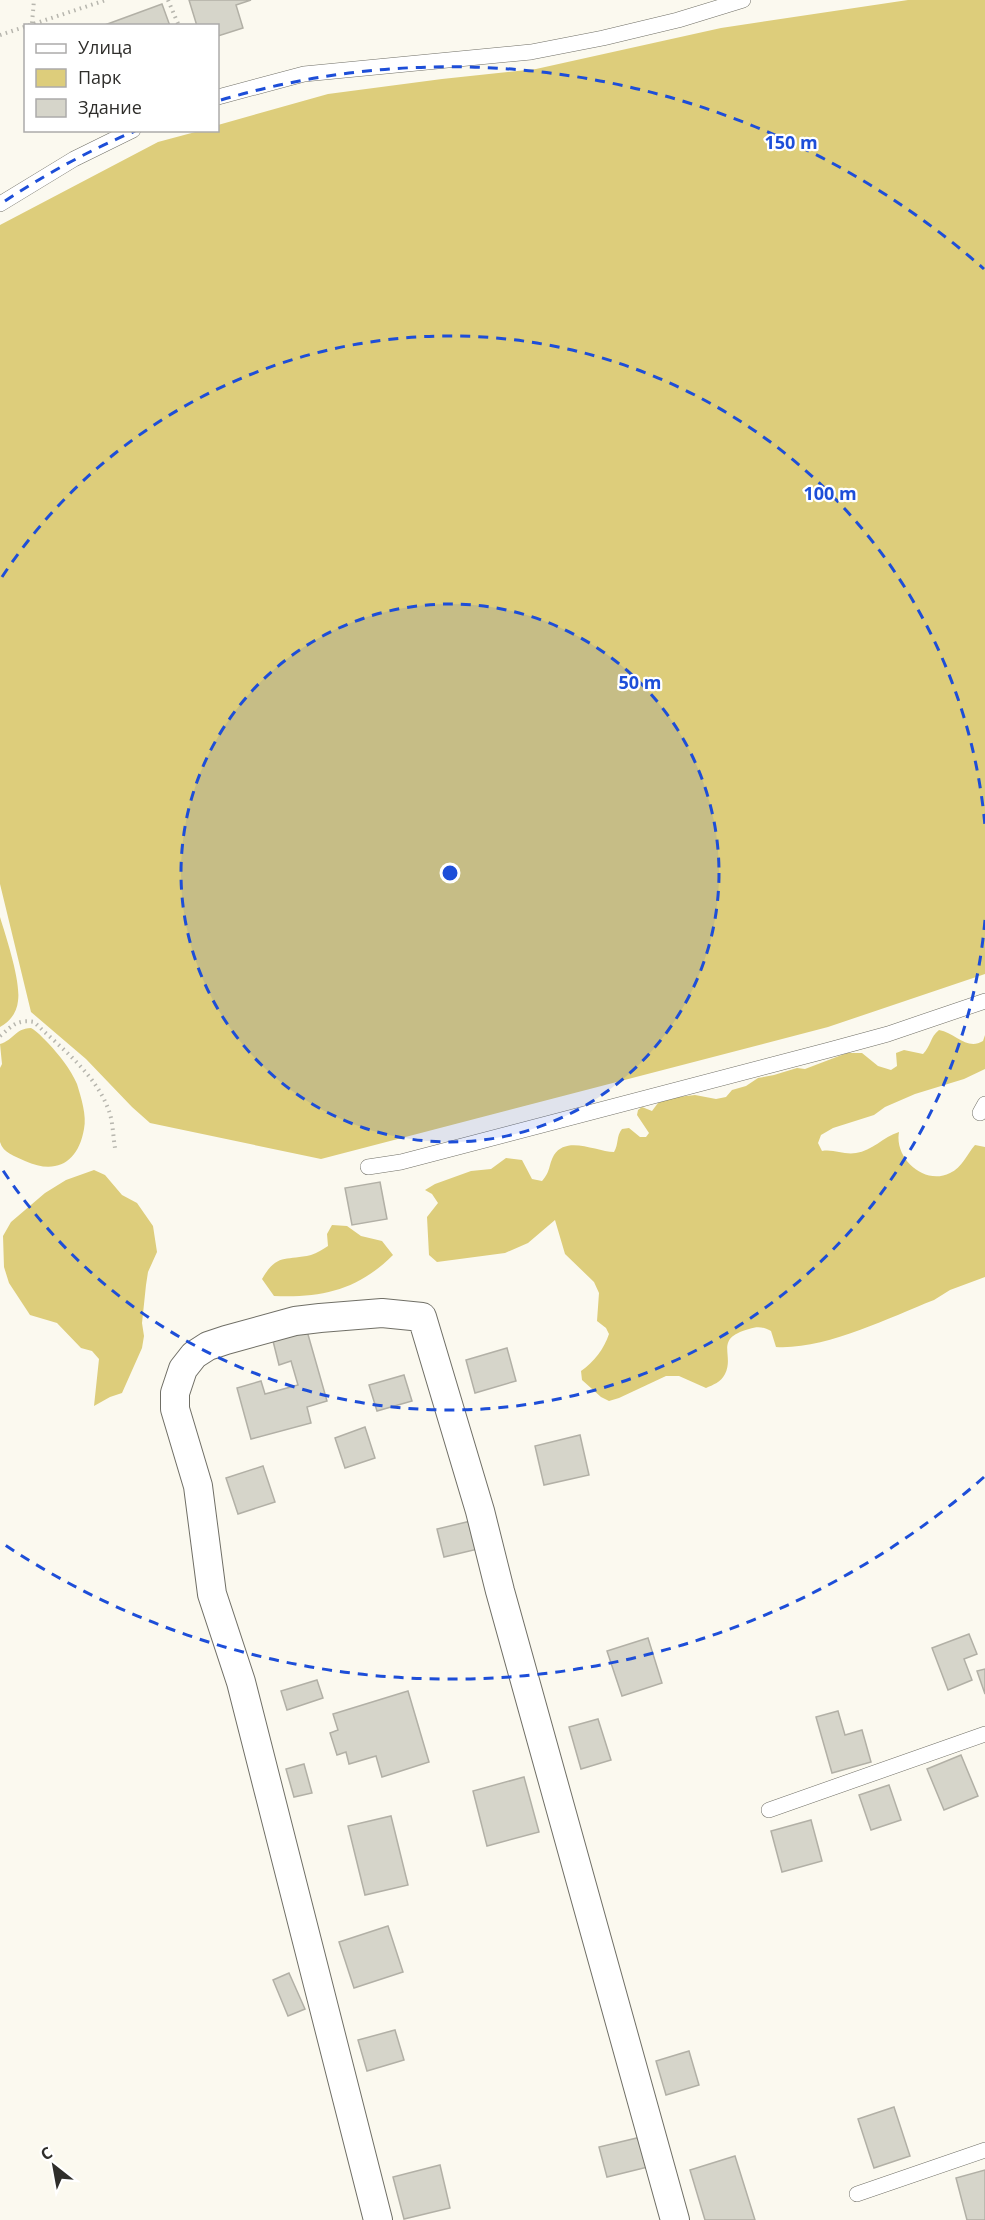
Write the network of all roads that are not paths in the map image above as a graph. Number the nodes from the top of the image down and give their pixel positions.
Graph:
1 (743, 0) edge
2 (219, 98) edge
3 (129, 132) edge
4 (0, 204) edge
5 (985, 1001) edge
6 (368, 1167) dead end
7 (985, 1734) edge
8 (769, 1810) dead end
9 (985, 2150) edge
10 (857, 2194) dead end
11 (378, 2220) edge
12 (675, 2220) edge

1 - 2 lane
3 - 4 lane
5 - 6 lane
7 - 8 lane
9 - 10 lane
11 - 12 street

